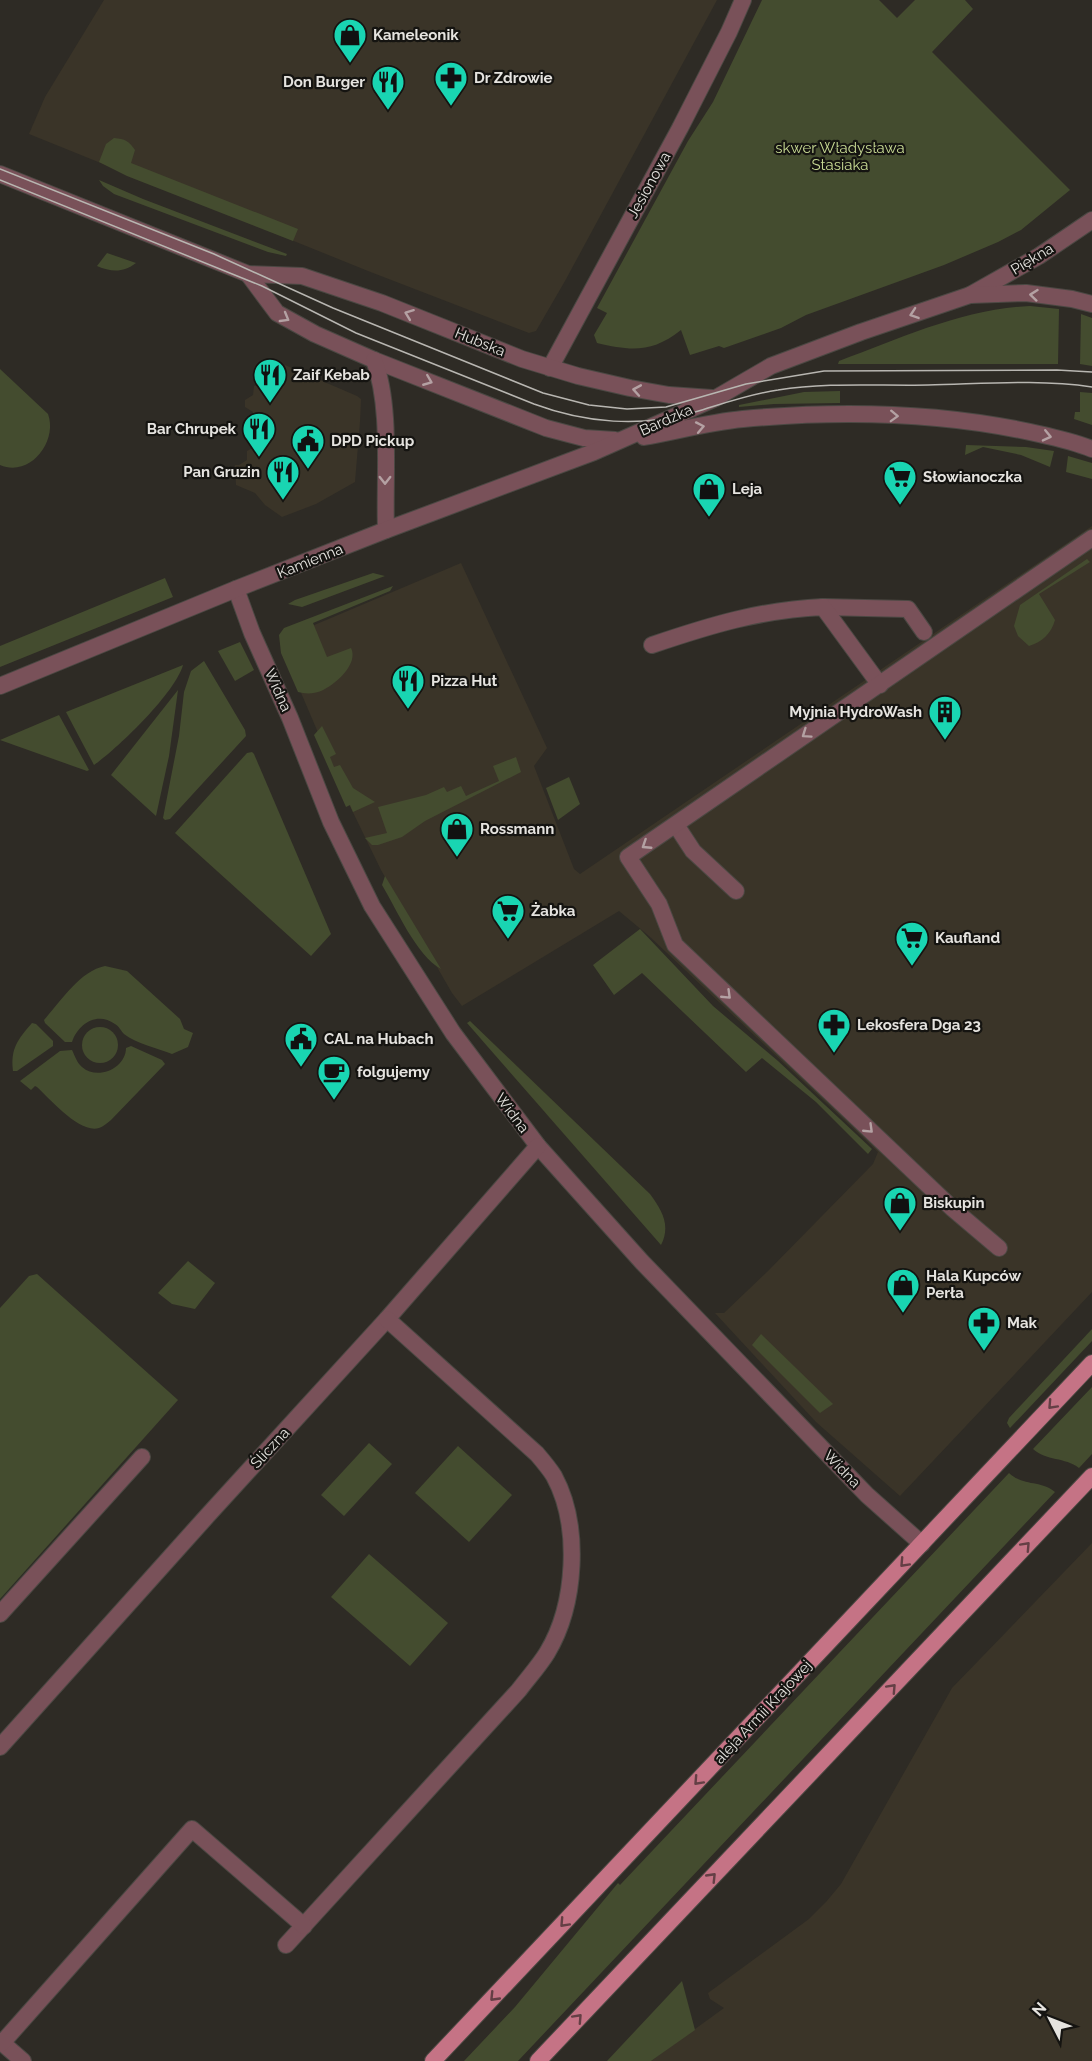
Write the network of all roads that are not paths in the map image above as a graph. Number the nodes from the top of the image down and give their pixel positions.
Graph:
1 (743, 0) edge
2 (0, 174) edge
3 (1092, 220) edge
4 (248, 274) junction
5 (970, 296) junction
6 (1092, 304) edge
7 (374, 360) junction
8 (550, 368) junction
9 (716, 398) junction
10 (621, 440) junction
11 (1092, 449) edge
12 (386, 530) junction
13 (1092, 538) edge
14 (236, 589) junction
15 (823, 607) junction
16 (924, 632) dead end
17 (652, 645) dead end
18 (880, 685) junction
19 (0, 686) edge
20 (676, 825) junction
21 (736, 891) dead end
22 (538, 1146) junction
23 (999, 1248) dead end
24 (387, 1319) junction
25 (1092, 1363) edge
26 (142, 1456) dead end
27 (1092, 1476) edge
28 (922, 1544) junction
29 (0, 1614) edge
30 (0, 1747) edge
31 (304, 1926) junction
32 (286, 1945) dead end
33 (1, 2042) edge
34 (23, 2061) edge
35 (433, 2061) edge
36 (538, 2061) edge

1 - 8 street, Jesionowa
2 - 4 street, Hubska
3 - 5 street, Piękna
4 -> 7 street
8 -> 4 street, Hubska
6 -> 5 street, Bardzka
5 -> 9 street, Bardzka
7 -> 10 street
7 -> 12 street
9 -> 8 street, Hubska
9 - 10 street, Bardzka
10 -> 11 street, Bardzka
10 - 12 street, Kamienna
12 - 14 street, Kamienna
13 - 18 street
14 - 19 street, Kamienna
14 - 22 street, Widna
15 - 16 street
15 - 17 street
15 - 18 street
18 -> 20 street
20 - 21 street
20 -> 23 street
22 - 24 street, Śliczna
22 - 28 street, Widna
24 - 30 street, Śliczna
24 - 31 street
25 -> 28 main road, aleja Armii Krajowej
26 - 29 street
36 -> 27 main road
28 -> 35 main road, aleja Armii Krajowej
31 - 32 street
31 - 33 street
33 - 34 street

